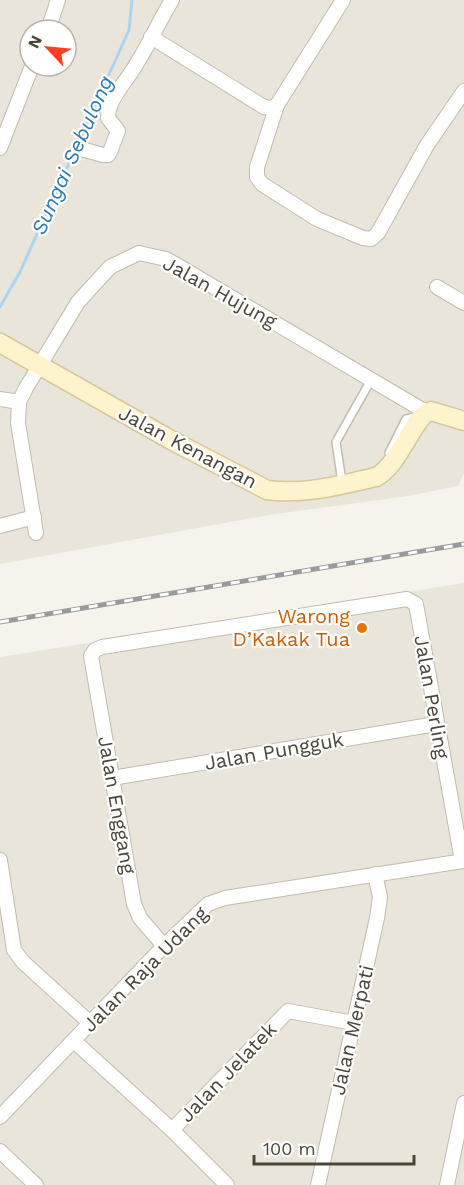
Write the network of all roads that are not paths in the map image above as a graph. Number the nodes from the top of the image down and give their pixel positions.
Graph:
1 (58, 0) edge
2 (172, 0) edge
3 (343, 0) edge
4 (52, 18) edge
5 (151, 38) junction
6 (27, 78) edge
7 (464, 91) edge
8 (277, 105) junction
9 (0, 148) edge
10 (85, 150) dead end
11 (438, 287) dead end
12 (464, 303) edge
13 (0, 343) edge
14 (40, 364) junction
15 (371, 380) junction
16 (0, 399) edge
17 (19, 402) junction
18 (424, 414) junction
19 (464, 421) edge
20 (342, 482) junction
21 (34, 517) junction
22 (0, 525) edge
23 (36, 533) dead end
24 (91, 656) joint
25 (436, 724) junction
26 (112, 778) junction
27 (0, 860) edge
28 (463, 861) edge
29 (375, 874) junction
30 (164, 946) junction
31 (90, 1023) junction
32 (354, 1023) junction
33 (74, 1041) junction
34 (464, 1103) edge
35 (0, 1117) edge
36 (172, 1130) junction
37 (0, 1151) edge
38 (36, 1185) edge
39 (227, 1185) edge
40 (318, 1185) edge
41 (447, 1185) edge

1 - 4 street
2 - 5 street
3 - 8 street
5 - 8 street
5 - 10 street
6 - 9 street
7 - 8 street
11 - 12 street
13 - 14 street, Jalan Kenangan
14 - 15 street, Jalan Hujung
14 - 17 street, Jalan Hujung
14 - 20 street, Jalan Kenangan
15 - 18 street, Jalan Hujung
15 - 20 lane
16 - 17 street
17 - 21 street, Jalan Hujung
18 - 19 street
18 - 20 street, Jalan Kenangan
21 - 22 street
21 - 23 street, Jalan Hujung
24 - 25 street, Jalan Perling
24 - 26 street, Jalan Enggang
25 - 26 street, Jalan Pungguk
25 - 28 street, Jalan Perling
26 - 30 street, Jalan Enggang
27 - 31 street
28 - 29 street, Jalan Raja Udang
29 - 30 street, Jalan Raja Udang
29 - 32 street, Jalan Merpati
30 - 31 street, Jalan Raja Udang
31 - 33 street, Jalan Raja Udang
32 - 36 street, Jalan Jelatek
32 - 40 street, Jalan Merpati
33 - 35 street, Jalan Raja Udang
33 - 36 street
34 - 41 street
36 - 39 street
37 - 38 street

